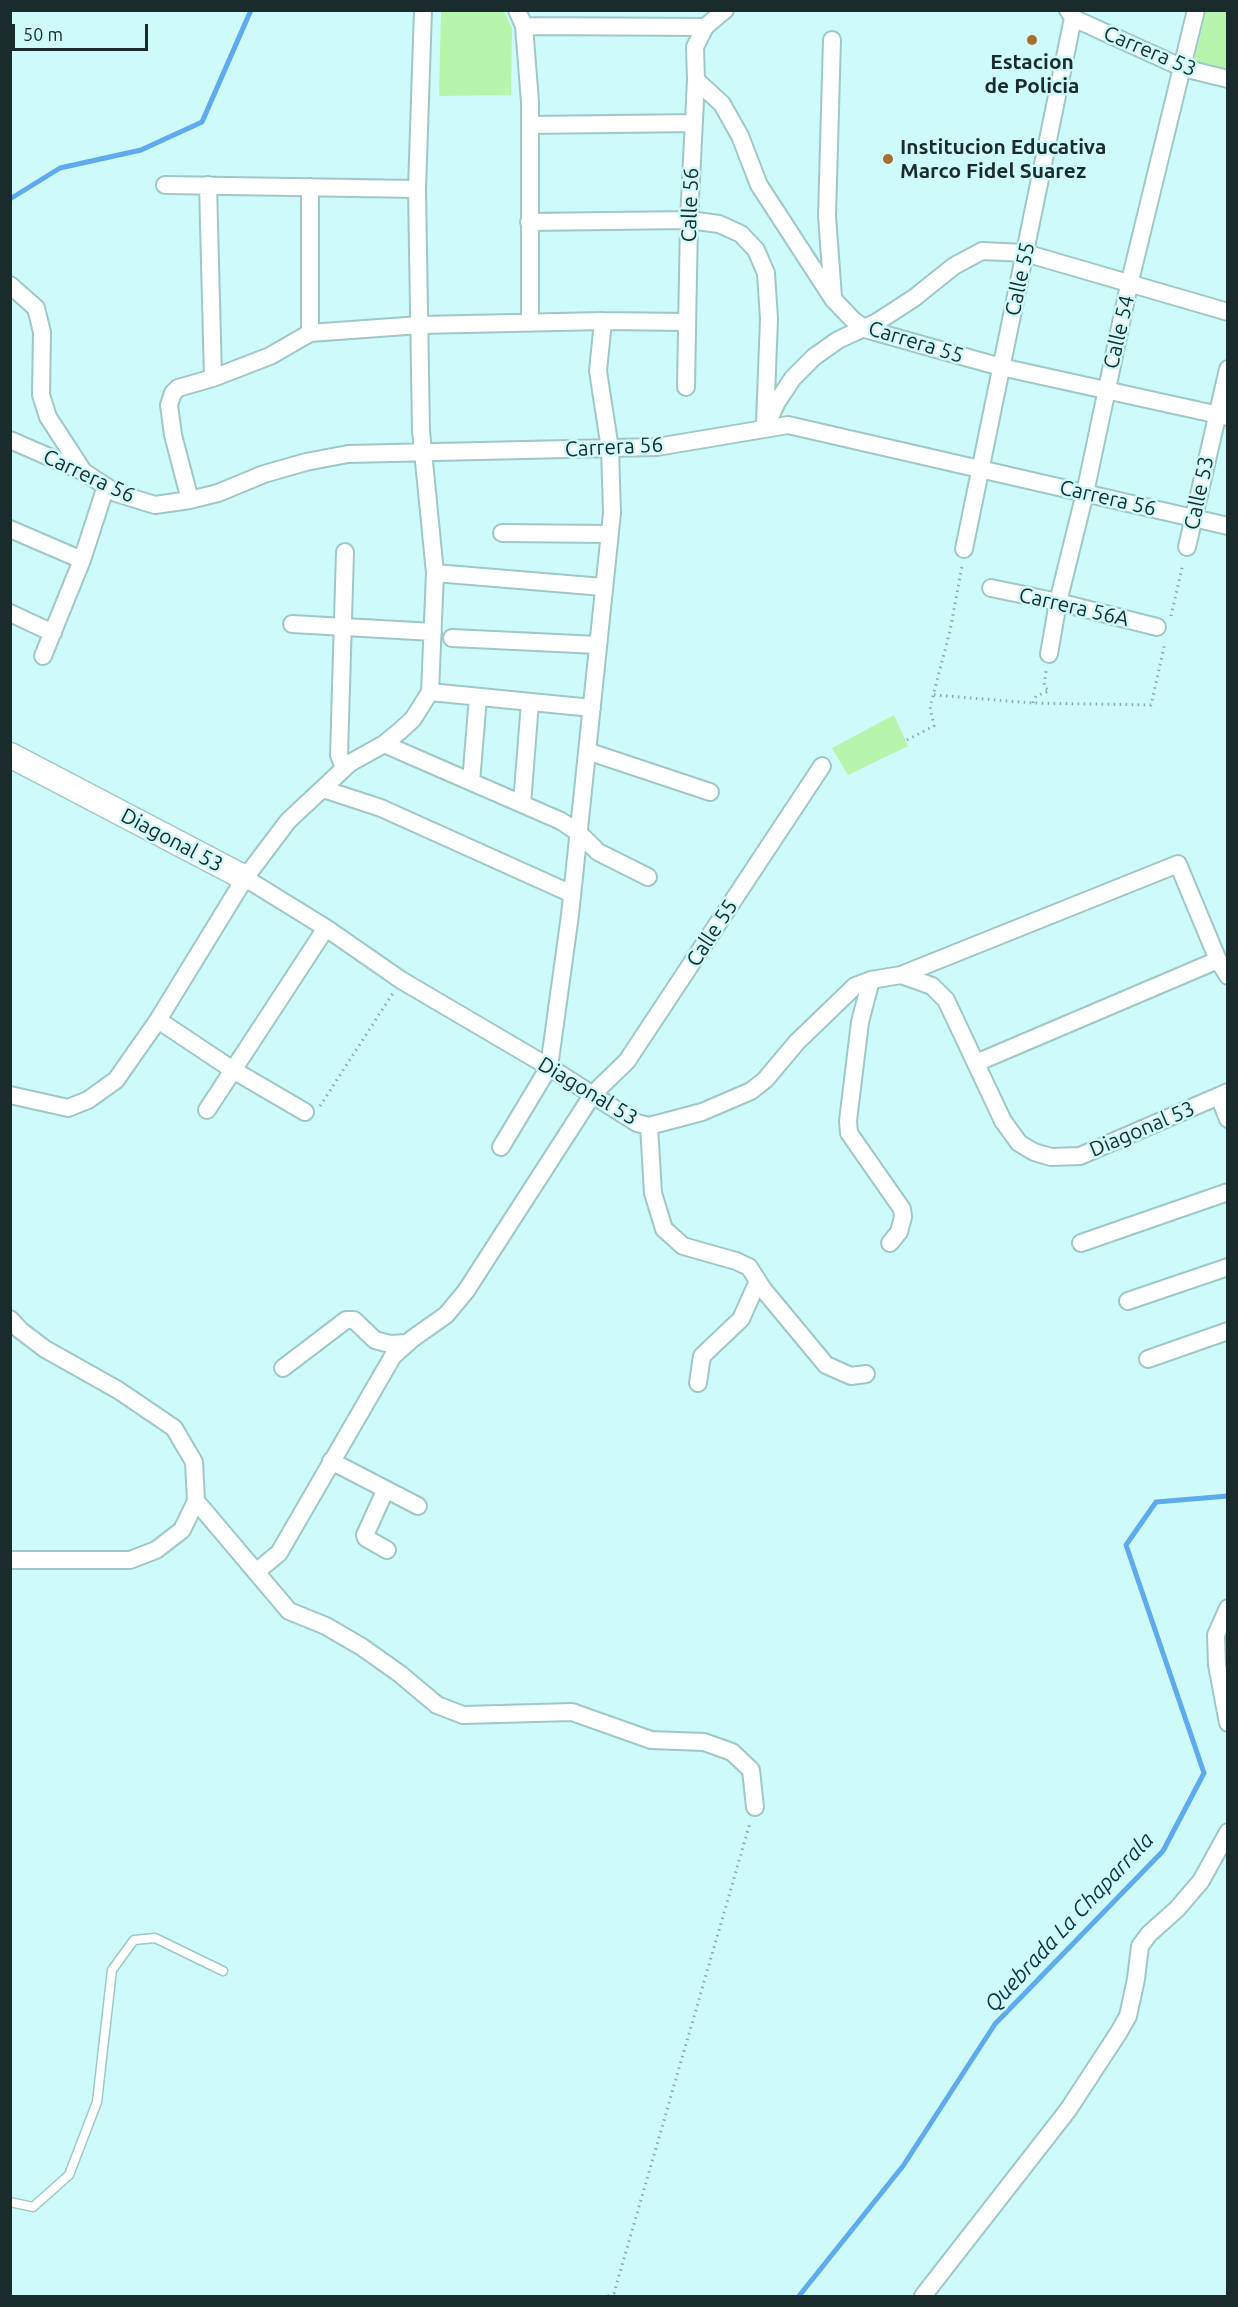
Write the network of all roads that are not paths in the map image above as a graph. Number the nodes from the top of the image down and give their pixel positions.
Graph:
1 (423, 10) edge
2 (724, 10) edge
3 (1196, 10) edge
4 (1070, 14) edge
5 (521, 18) edge
6 (705, 27) junction
7 (832, 40) dead end
8 (1183, 68) junction
9 (1227, 79) edge
10 (696, 80) junction
11 (694, 123) junction
12 (530, 125) junction
13 (165, 185) dead end
14 (208, 185) junction
15 (310, 187) junction
16 (417, 189) junction
17 (689, 220) junction
18 (529, 222) junction
19 (1025, 253) junction
20 (10, 285) edge
21 (1129, 285) junction
22 (833, 299) junction
23 (1227, 312) edge
24 (603, 321) junction
25 (687, 322) junction
26 (530, 323) junction
27 (420, 325) junction
28 (865, 329) junction
29 (310, 333) junction
30 (1001, 367) junction
31 (1227, 369) edge
32 (213, 378) junction
33 (686, 387) dead end
34 (1105, 391) junction
35 (1222, 416) edge
36 (765, 428) junction
37 (10, 440) edge
38 (610, 449) junction
39 (424, 452) junction
40 (980, 469) junction
41 (84, 472) junction
42 (106, 486) junction
43 (1085, 493) junction
44 (189, 500) junction
45 (1193, 518) junction
46 (1227, 526) edge
47 (10, 529) edge
48 (502, 533) dead end
49 (609, 534) junction
50 (1187, 547) road end
51 (964, 549) road end
52 (345, 552) dead end
53 (82, 560) junction
54 (435, 573) junction
55 (603, 587) junction
56 (991, 588) dead end
57 (1058, 602) junction
58 (10, 613) edge
59 (292, 624) dead end
60 (343, 627) junction
61 (1164, 630) road end
62 (433, 632) junction
63 (53, 633) junction
64 (452, 638) dead end
65 (598, 645) junction
66 (1049, 654) road end
67 (43, 656) dead end
68 (430, 692) junction
69 (478, 697) junction
70 (530, 702) junction
71 (592, 708) junction
72 (384, 744) junction
73 (587, 751) junction
74 (10, 755) edge
75 (822, 766) dead end
76 (344, 768) junction
77 (471, 782) junction
78 (323, 789) junction
79 (710, 792) dead end
80 (522, 804) junction
81 (579, 832) junction
82 (648, 877) dead end
83 (245, 878) junction
84 (572, 894) junction
85 (326, 928) junction
86 (1218, 960) junction
87 (901, 975) junction
88 (1227, 976) edge
89 (871, 980) junction
90 (158, 1020) junction
91 (976, 1063) junction
92 (549, 1066) junction
93 (233, 1070) junction
94 (593, 1094) junction
95 (1223, 1094) edge
96 (10, 1095) edge
97 (207, 1110) dead end
98 (305, 1112) road end
99 (1227, 1119) edge
100 (649, 1126) junction
101 (501, 1147) dead end
102 (1227, 1192) edge
103 (890, 1243) dead end
104 (1081, 1243) dead end
105 (1227, 1267) edge
106 (758, 1281) junction
107 (1128, 1301) dead end
108 (10, 1319) edge
109 (1227, 1331) edge
110 (408, 1342) junction
111 (1149, 1359) dead end
112 (283, 1368) dead end
113 (866, 1374) dead end
114 (698, 1383) dead end
115 (331, 1461) junction
116 (385, 1491) junction
117 (196, 1501) junction
118 (418, 1506) dead end
119 (387, 1550) dead end
120 (10, 1560) edge
121 (256, 1572) junction
122 (1227, 1608) edge
123 (1227, 1723) edge
124 (755, 1807) road end
125 (1227, 1832) edge
126 (223, 1971) dead end
127 (10, 2202) edge
128 (923, 2296) edge

1 - 16 street
2 - 6 street
3 - 8 street, Calle 54
4 - 8 street, Carrera 53
4 - 19 street, Calle 55
5 - 6 street
5 - 12 street
6 - 10 street, Calle 56
7 - 22 street
8 - 9 street, Carrera 53
8 - 21 street, Calle 54
10 - 11 street, Calle 56
10 - 22 street, Carrera 55
11 - 12 street
11 - 17 street, Calle 56
12 - 18 street
13 - 14 street
14 - 15 street
14 - 32 street
15 - 16 street
15 - 29 street
16 - 27 street
17 - 18 street
17 - 25 street, Calle 56
17 - 36 street
18 - 26 street
19 - 21 street
19 - 28 street
19 - 30 street, Calle 55
20 - 41 street
21 - 23 street
21 - 34 street, Calle 54
22 - 28 street, Carrera 55
24 - 25 street
24 - 26 street
24 - 38 street
25 - 33 street, Calle 56
26 - 27 street
27 - 29 street
27 - 39 street
28 - 30 street, Carrera 55
28 - 36 street
29 - 32 street
30 - 34 street, Carrera 55
30 - 40 street, Calle 55
31 - 35 street, Calle 53
32 - 44 street
34 - 35 street, Carrera 55
34 - 43 street, Calle 54
35 - 45 street, Calle 53
36 - 38 street, Carrera 56
36 - 40 street, Carrera 56
37 - 41 street, Carrera 56
38 - 39 street, Carrera 56
38 - 49 street
39 - 44 street, Carrera 56
39 - 54 street
40 - 43 street, Carrera 56
40 - 51 street, Calle 55
41 - 42 street, Carrera 56
42 - 44 street, Carrera 56
42 - 53 street
43 - 45 street, Carrera 56
43 - 57 street, Calle 54
45 - 46 street, Carrera 56
45 - 50 street, Calle 53
47 - 53 street
48 - 49 street
49 - 55 street
52 - 60 street
53 - 63 street
54 - 55 street
54 - 62 street
55 - 65 street
56 - 57 street, Carrera 56A
57 - 61 street, Carrera 56A
57 - 66 street, Calle 54
58 - 63 street
59 - 60 street
60 - 62 street
60 - 76 street
62 - 68 street
63 - 67 street
64 - 65 street
65 - 71 street
68 - 69 street
68 - 72 street
69 - 70 street
69 - 77 street
70 - 71 street
70 - 80 street
71 - 73 street
72 - 76 street
72 - 77 street
73 - 79 street
73 - 81 street
74 - 83 street, Diagonal 53
75 - 94 street, Calle 55
76 - 78 street
77 - 80 street
78 - 83 street
78 - 84 street
80 - 81 street
81 - 82 street
81 - 84 street
83 - 85 street, Diagonal 53
83 - 90 street
84 - 92 street
85 - 92 street, Diagonal 53
85 - 93 street
86 - 87 street
86 - 88 street
86 - 91 street
87 - 89 street, Diagonal 53
87 - 91 street, Diagonal 53
89 - 100 street, Diagonal 53
89 - 103 street
90 - 93 street
90 - 96 street
91 - 95 street, Diagonal 53
92 - 94 street, Diagonal 53
92 - 101 street
93 - 97 street
93 - 98 street
94 - 100 street, Diagonal 53
94 - 110 street, Calle 55
95 - 99 street
100 - 106 street
102 - 104 street
105 - 107 street
106 - 113 street
106 - 114 street
108 - 117 street
109 - 111 street
110 - 112 street
110 - 115 street, Calle 55
115 - 116 street
115 - 121 street, Calle 55
116 - 118 street
116 - 119 street
117 - 120 street
117 - 121 street
121 - 124 street
122 - 123 street
125 - 128 street
126 - 127 lane

